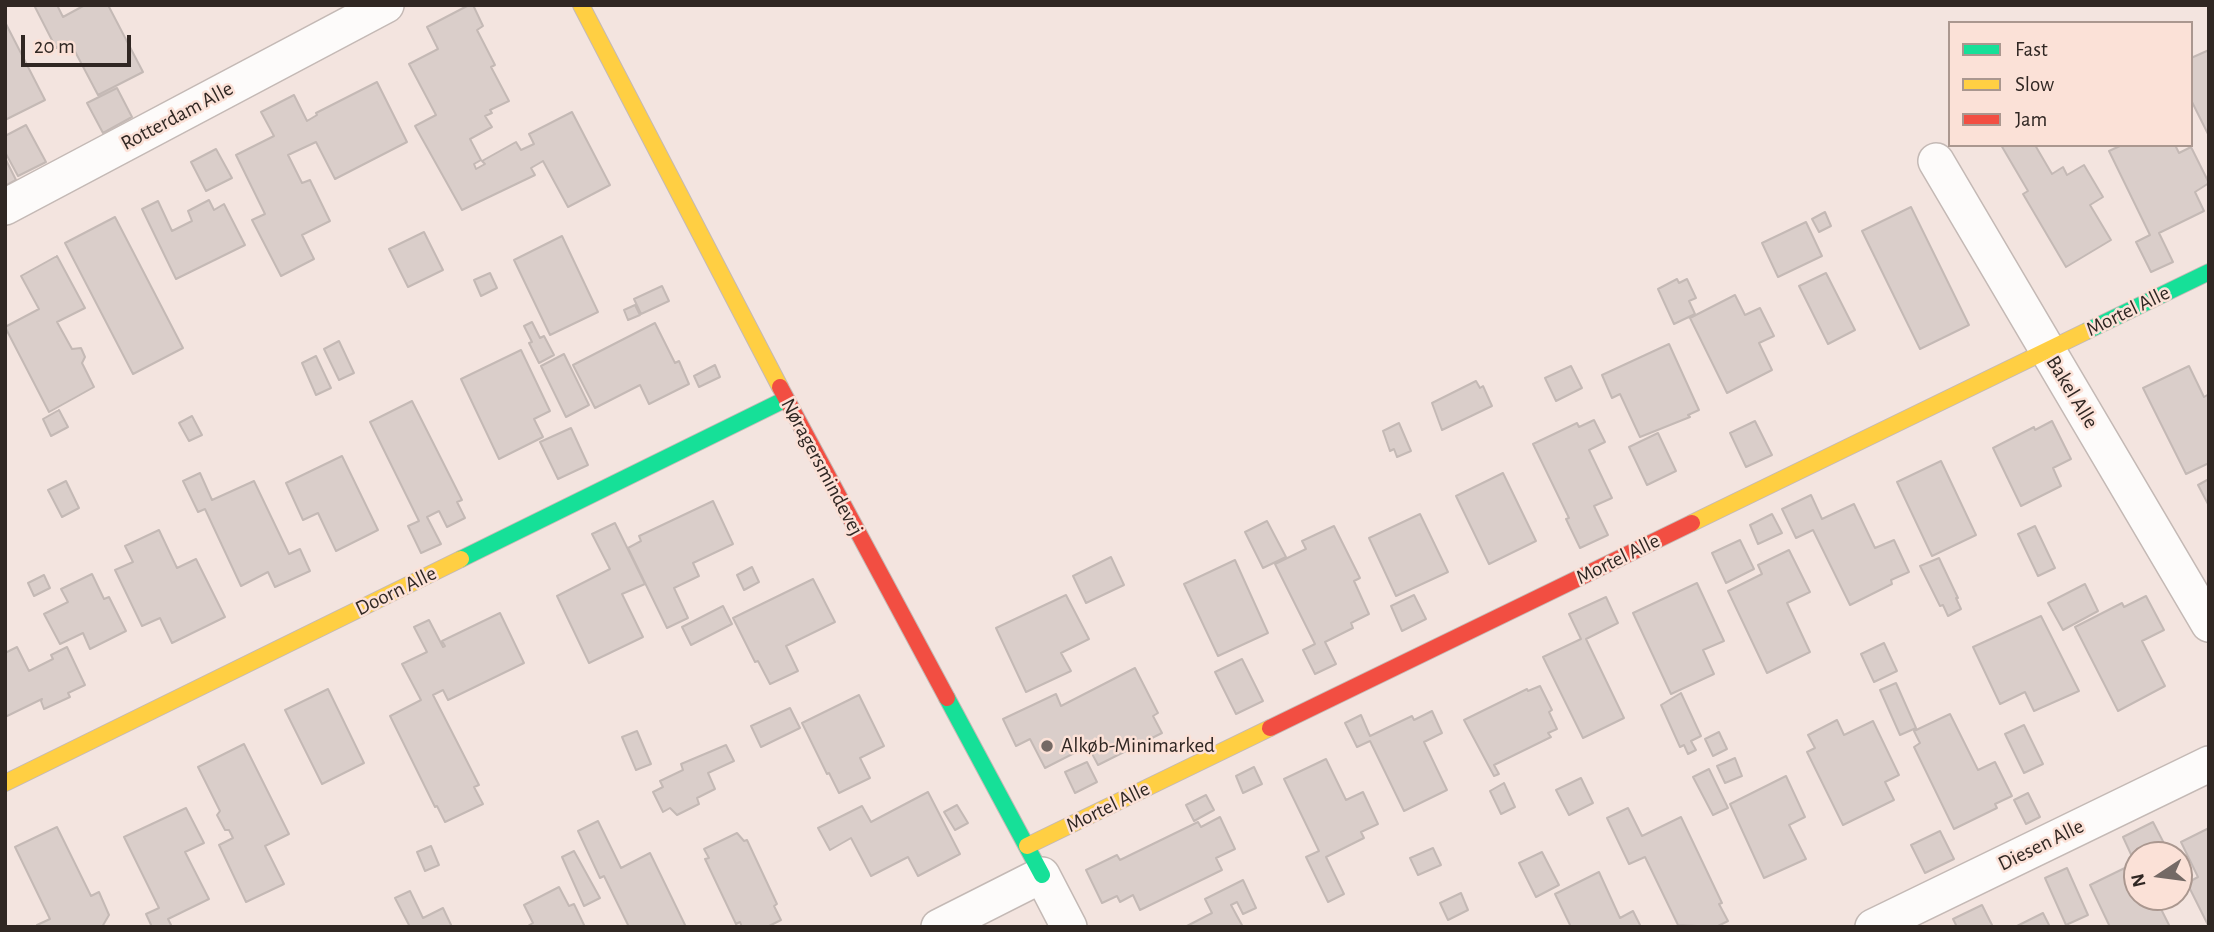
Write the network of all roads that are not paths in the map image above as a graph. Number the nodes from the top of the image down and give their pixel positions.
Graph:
1 (386, 5) edge
2 (581, 5) edge
3 (1936, 161) dead end
4 (5, 207) edge
5 (2209, 272) edge
6 (2048, 350) junction
7 (786, 399) junction
8 (2209, 624) edge
9 (2209, 764) edge
10 (5, 782) edge
11 (1035, 861) junction
12 (939, 927) edge
13 (1069, 927) edge
14 (1873, 927) edge

1 - 4 street, Rotterdam Alle
2 - 7 street, Nøragersmindevej
3 - 6 street, Bakel Alle
5 - 6 street, Mortel Alle
6 - 8 street, Bakel Alle
6 - 11 street, Mortel Alle
7 - 10 street, Doorn Alle
7 - 11 street, Nøragersmindevej
9 - 14 street, Diesen Alle
11 - 12 street
11 - 13 street, Nøragersmindevej

